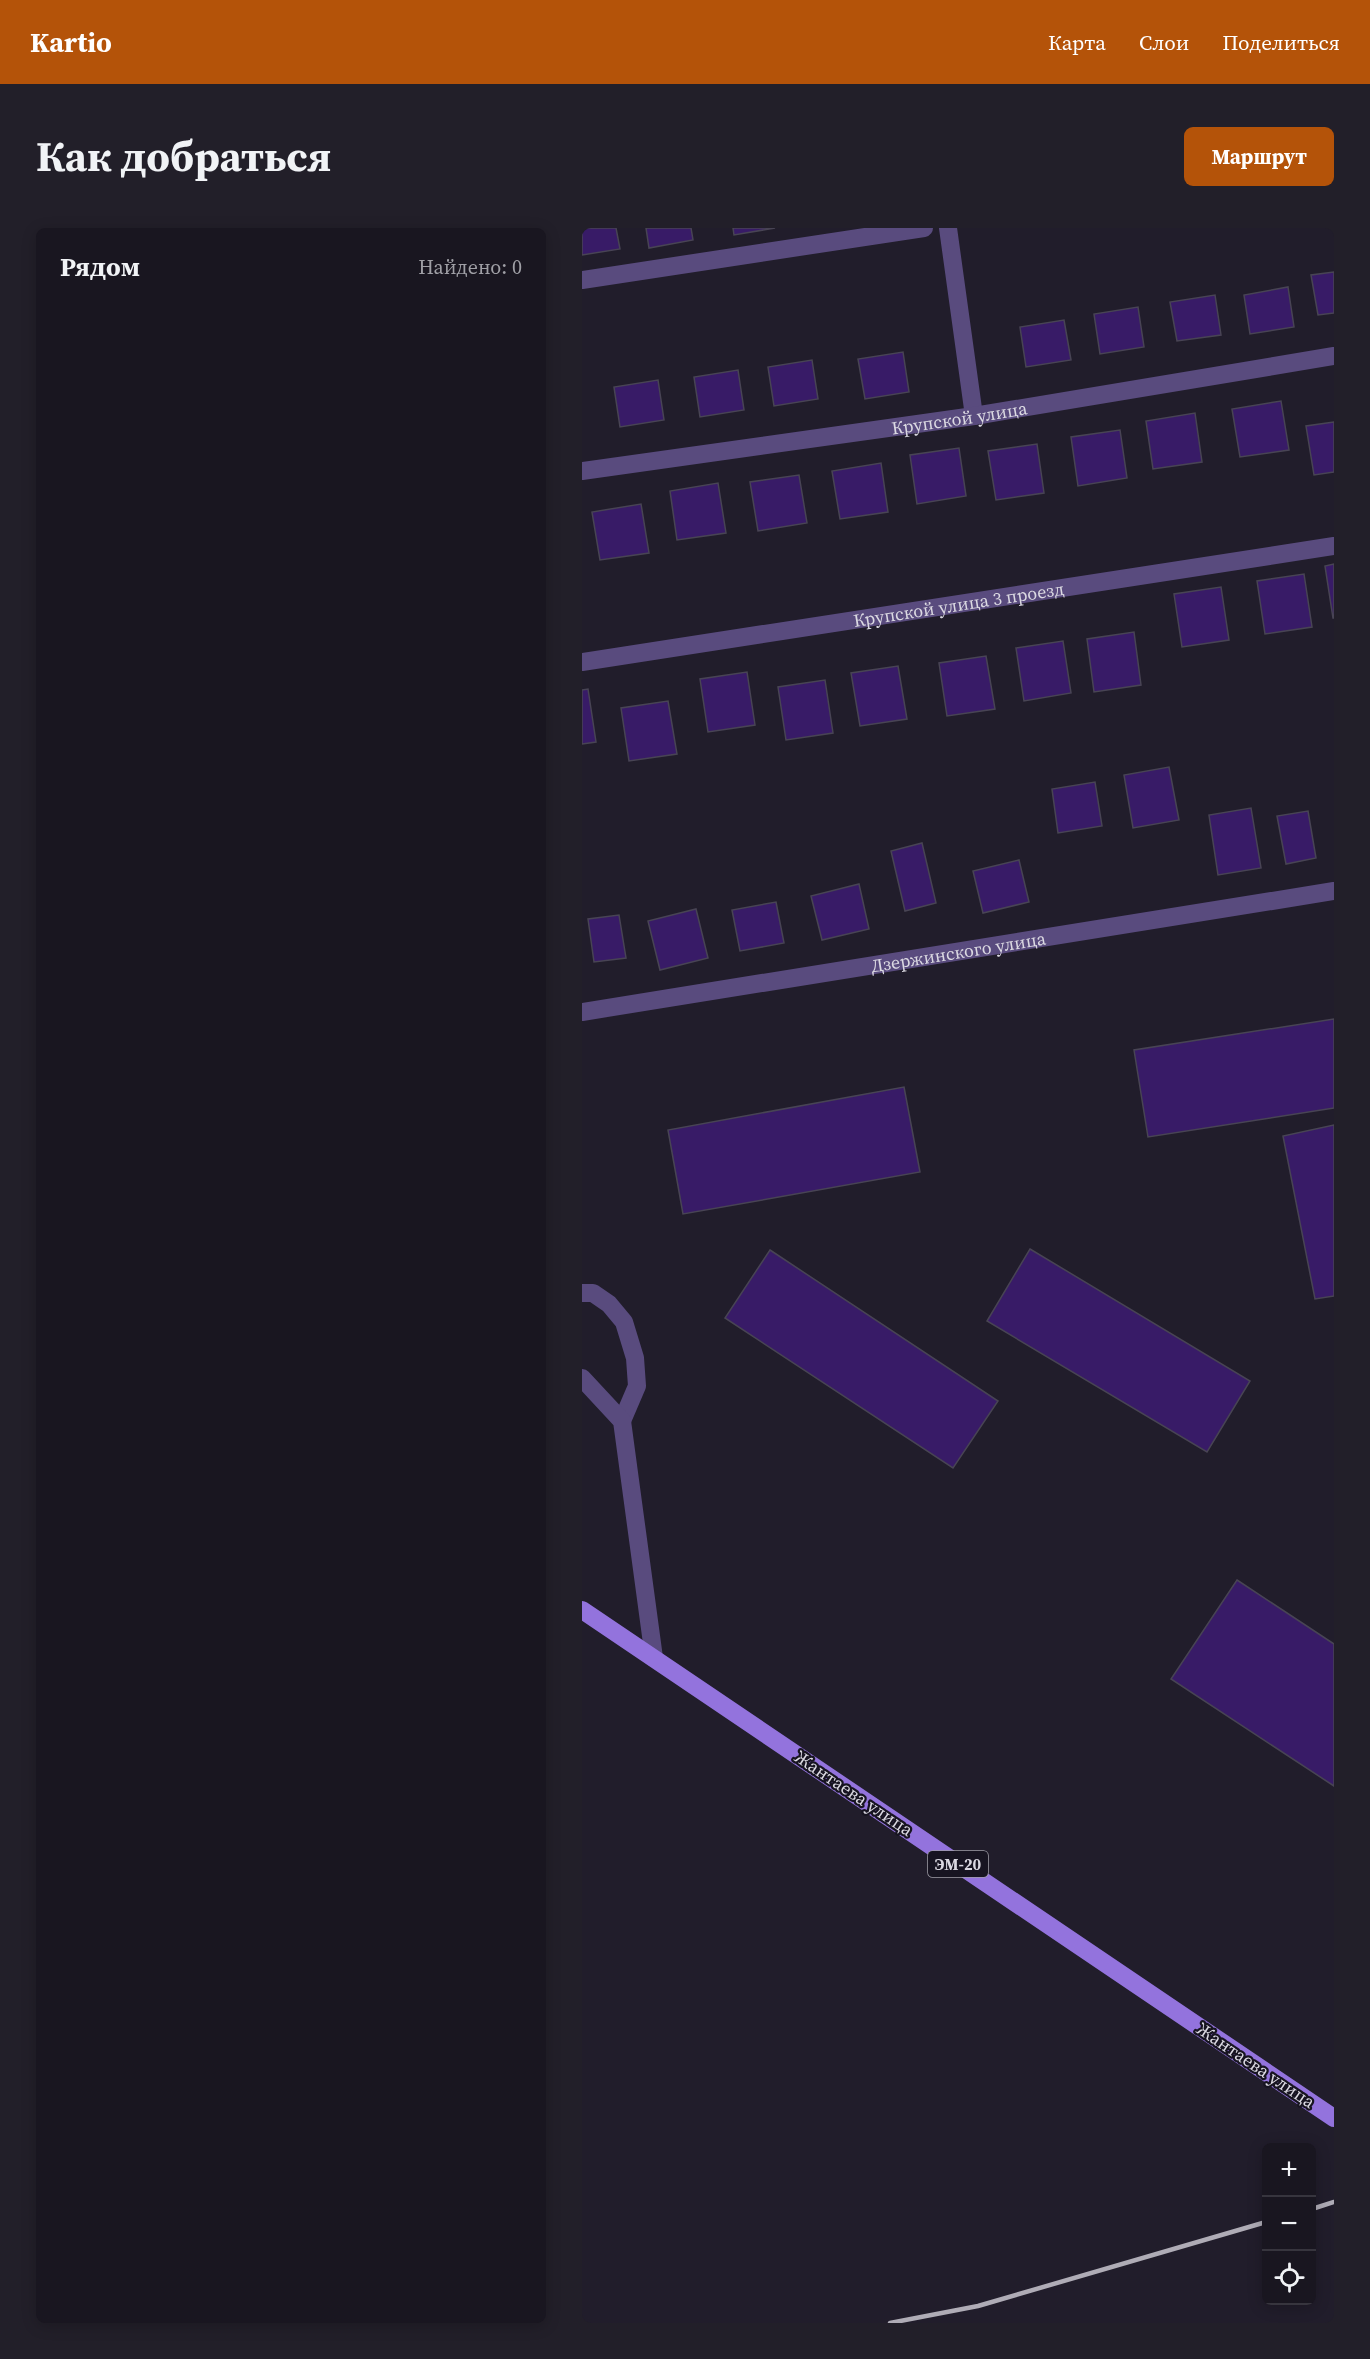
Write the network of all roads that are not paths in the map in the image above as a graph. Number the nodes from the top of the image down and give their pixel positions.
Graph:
1 (924, 228) edge
2 (948, 228) edge
3 (582, 280) edge
4 (1334, 356) edge
5 (974, 416) junction
6 (582, 471) edge
7 (1334, 546) edge
8 (582, 662) edge
9 (1334, 891) edge
10 (582, 1011) edge
11 (582, 1293) edge
12 (582, 1378) edge
13 (622, 1421) junction
14 (582, 1610) edge
15 (654, 1658) junction
16 (1334, 2118) edge

1 - 3 street
2 - 5 street
4 - 5 street, Крупской улица
5 - 6 street, Крупской улица
7 - 8 street, Крупской улица 3 проезд
9 - 10 street, Дзержинского улица
11 - 13 street
12 - 13 street
13 - 15 street
14 - 15 main road, Жантаева улица / ЭМ-20
15 - 16 main road, Жантаева улица / ЭМ-20

